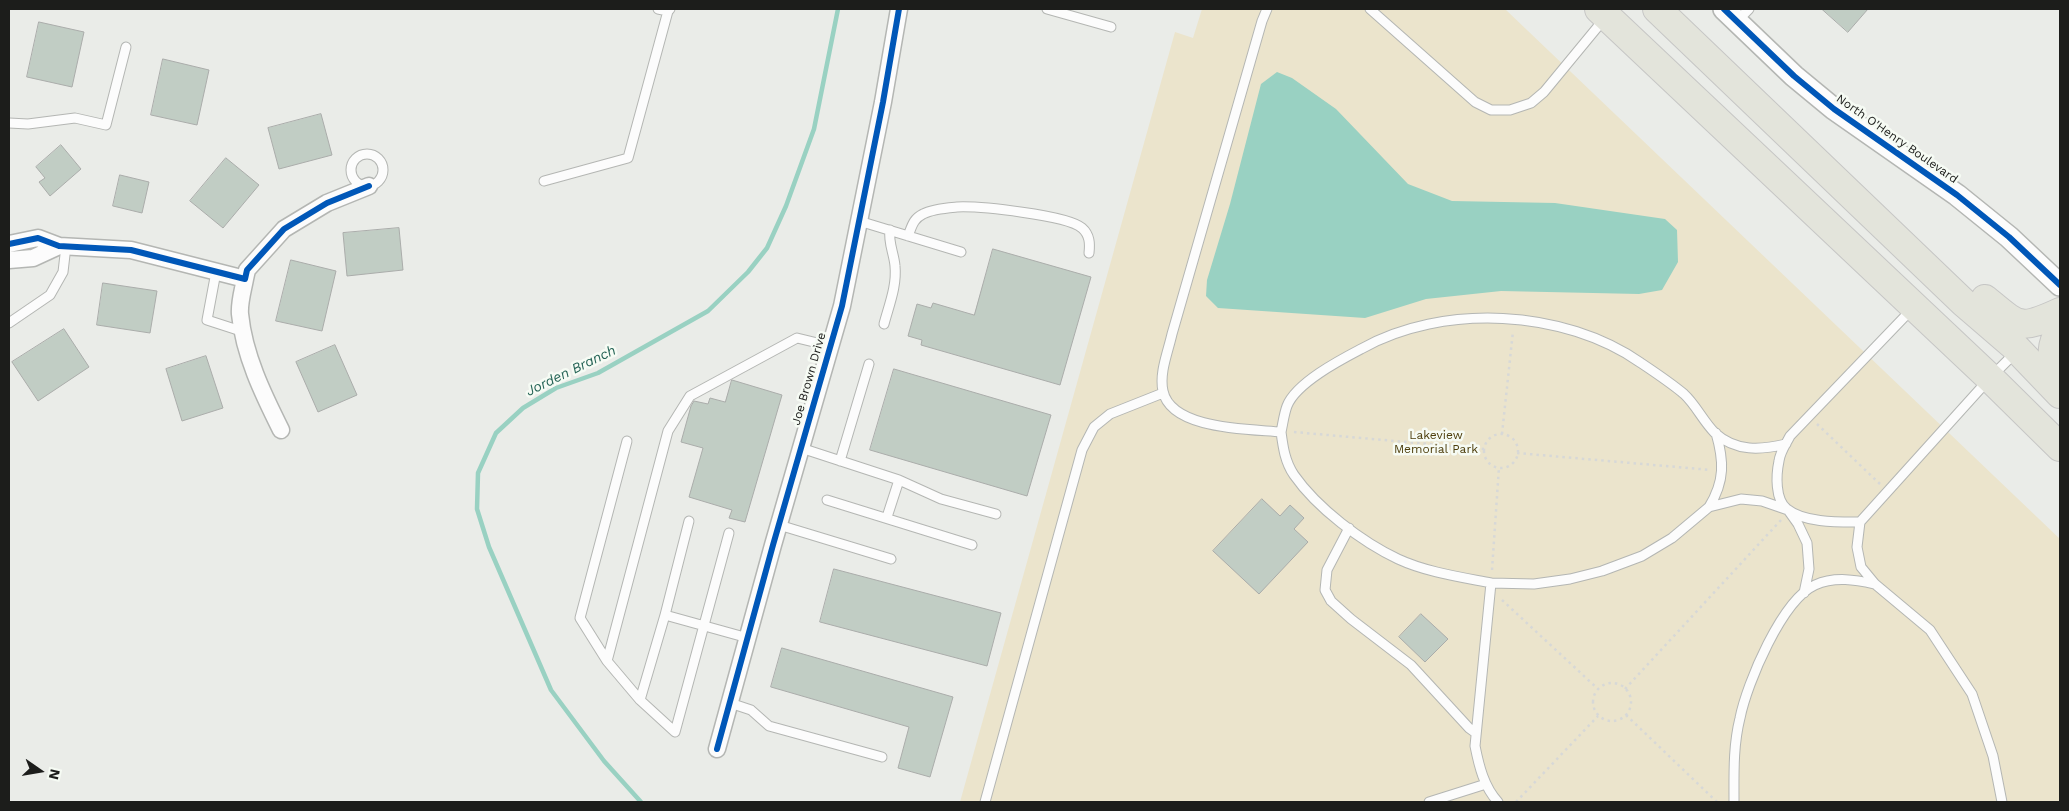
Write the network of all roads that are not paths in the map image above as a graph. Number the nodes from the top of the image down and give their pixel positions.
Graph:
1 (658, 9) edge
2 (899, 9) edge
3 (1047, 9) edge
4 (1267, 9) edge
5 (1370, 9) edge
6 (1657, 9) edge
7 (669, 10) edge
8 (1603, 12) edge
9 (1736, 13) edge
10 (1111, 27) dead end
11 (126, 47) dead end
12 (9, 123) edge
13 (1834, 178) junction
14 (544, 181) dead end
15 (369, 186) dead end
16 (859, 221) junction
17 (890, 230) junction
18 (908, 236) junction
19 (9, 244) edge
20 (63, 246) junction
21 (961, 252) dead end
22 (1089, 253) dead end
23 (9, 260) edge
24 (216, 272) junction
25 (244, 279) junction
26 (2060, 285) edge
27 (1914, 306) junction
28 (2060, 312) edge
29 (9, 323) edge
30 (884, 324) dead end
31 (2060, 329) edge
32 (244, 332) junction
33 (830, 346) junction
34 (2018, 350) junction
35 (868, 364) dead end
36 (2060, 369) edge
37 (1990, 378) junction
38 (1163, 393) junction
39 (2060, 394) edge
40 (281, 430) dead end
41 (1280, 432) junction
42 (1716, 433) junction
43 (627, 442) dead end
44 (1786, 444) junction
45 (2060, 447) edge
46 (801, 448) junction
47 (840, 461) junction
48 (899, 480) junction
49 (827, 500) dead end
50 (1709, 507) junction
51 (1788, 510) junction
52 (996, 514) dead end
53 (887, 517) junction
54 (690, 521) dead end
55 (1860, 522) junction
56 (779, 525) junction
57 (1348, 528) junction
58 (728, 533) dead end
59 (972, 545) dead end
60 (891, 559) dead end
61 (1491, 583) junction
62 (1875, 584) junction
63 (1804, 593) junction
64 (665, 615) junction
65 (704, 626) junction
66 (748, 638) junction
67 (607, 661) junction
68 (640, 700) junction
69 (730, 703) junction
70 (1476, 733) junction
71 (717, 749) dead end
72 (882, 757) dead end
73 (1486, 784) junction
74 (985, 802) edge
75 (1430, 802) edge
76 (1498, 802) edge
77 (1734, 802) edge
78 (2002, 802) edge

1 - 7 lane
2 - 16 street, Joe Brown Drive
3 - 10 lane
4 - 38 lane
5 - 8 lane
6 - 13 highway
7 - 14 lane
8 - 27 highway
9 - 26 street, North O'Henry Boulevard
11 - 12 lane
13 - 28 highway
13 - 34 highway
15 - 25 street
16 - 17 lane
16 - 33 street, Joe Brown Drive
17 - 18 lane
17 - 30 lane
18 - 21 lane
18 - 22 lane
19 - 20 street
20 - 23 street
20 - 24 street
20 - 29 lane
24 - 25 street
24 - 32 lane
25 - 32 street
27 - 37 highway
27 - 44 lane
31 - 36 highway
32 - 40 street
33 - 46 street, Joe Brown Drive
33 - 67 lane
34 - 37 lane
34 - 39 highway
35 - 47 lane
37 - 45 highway
37 - 55 lane
38 - 41 lane
38 - 74 lane
41 - 42 lane
41 - 57 lane
42 - 44 lane
42 - 50 lane
43 - 67 lane
44 - 51 lane
46 - 47 lane
46 - 56 street, Joe Brown Drive
47 - 48 lane
48 - 52 lane
48 - 53 lane
49 - 53 lane
50 - 51 lane
50 - 61 lane
51 - 55 lane
51 - 63 lane
53 - 59 lane
54 - 64 lane
55 - 62 lane
56 - 60 lane
56 - 66 street, Joe Brown Drive
57 - 61 lane
57 - 70 lane
58 - 65 lane
61 - 70 lane
62 - 63 lane
62 - 78 lane
63 - 77 lane
64 - 65 lane
64 - 68 lane
65 - 66 lane
65 - 68 lane
66 - 69 street, Joe Brown Drive
67 - 68 lane
69 - 71 street, Joe Brown Drive
69 - 72 lane
70 - 73 lane
73 - 75 lane
73 - 76 lane

